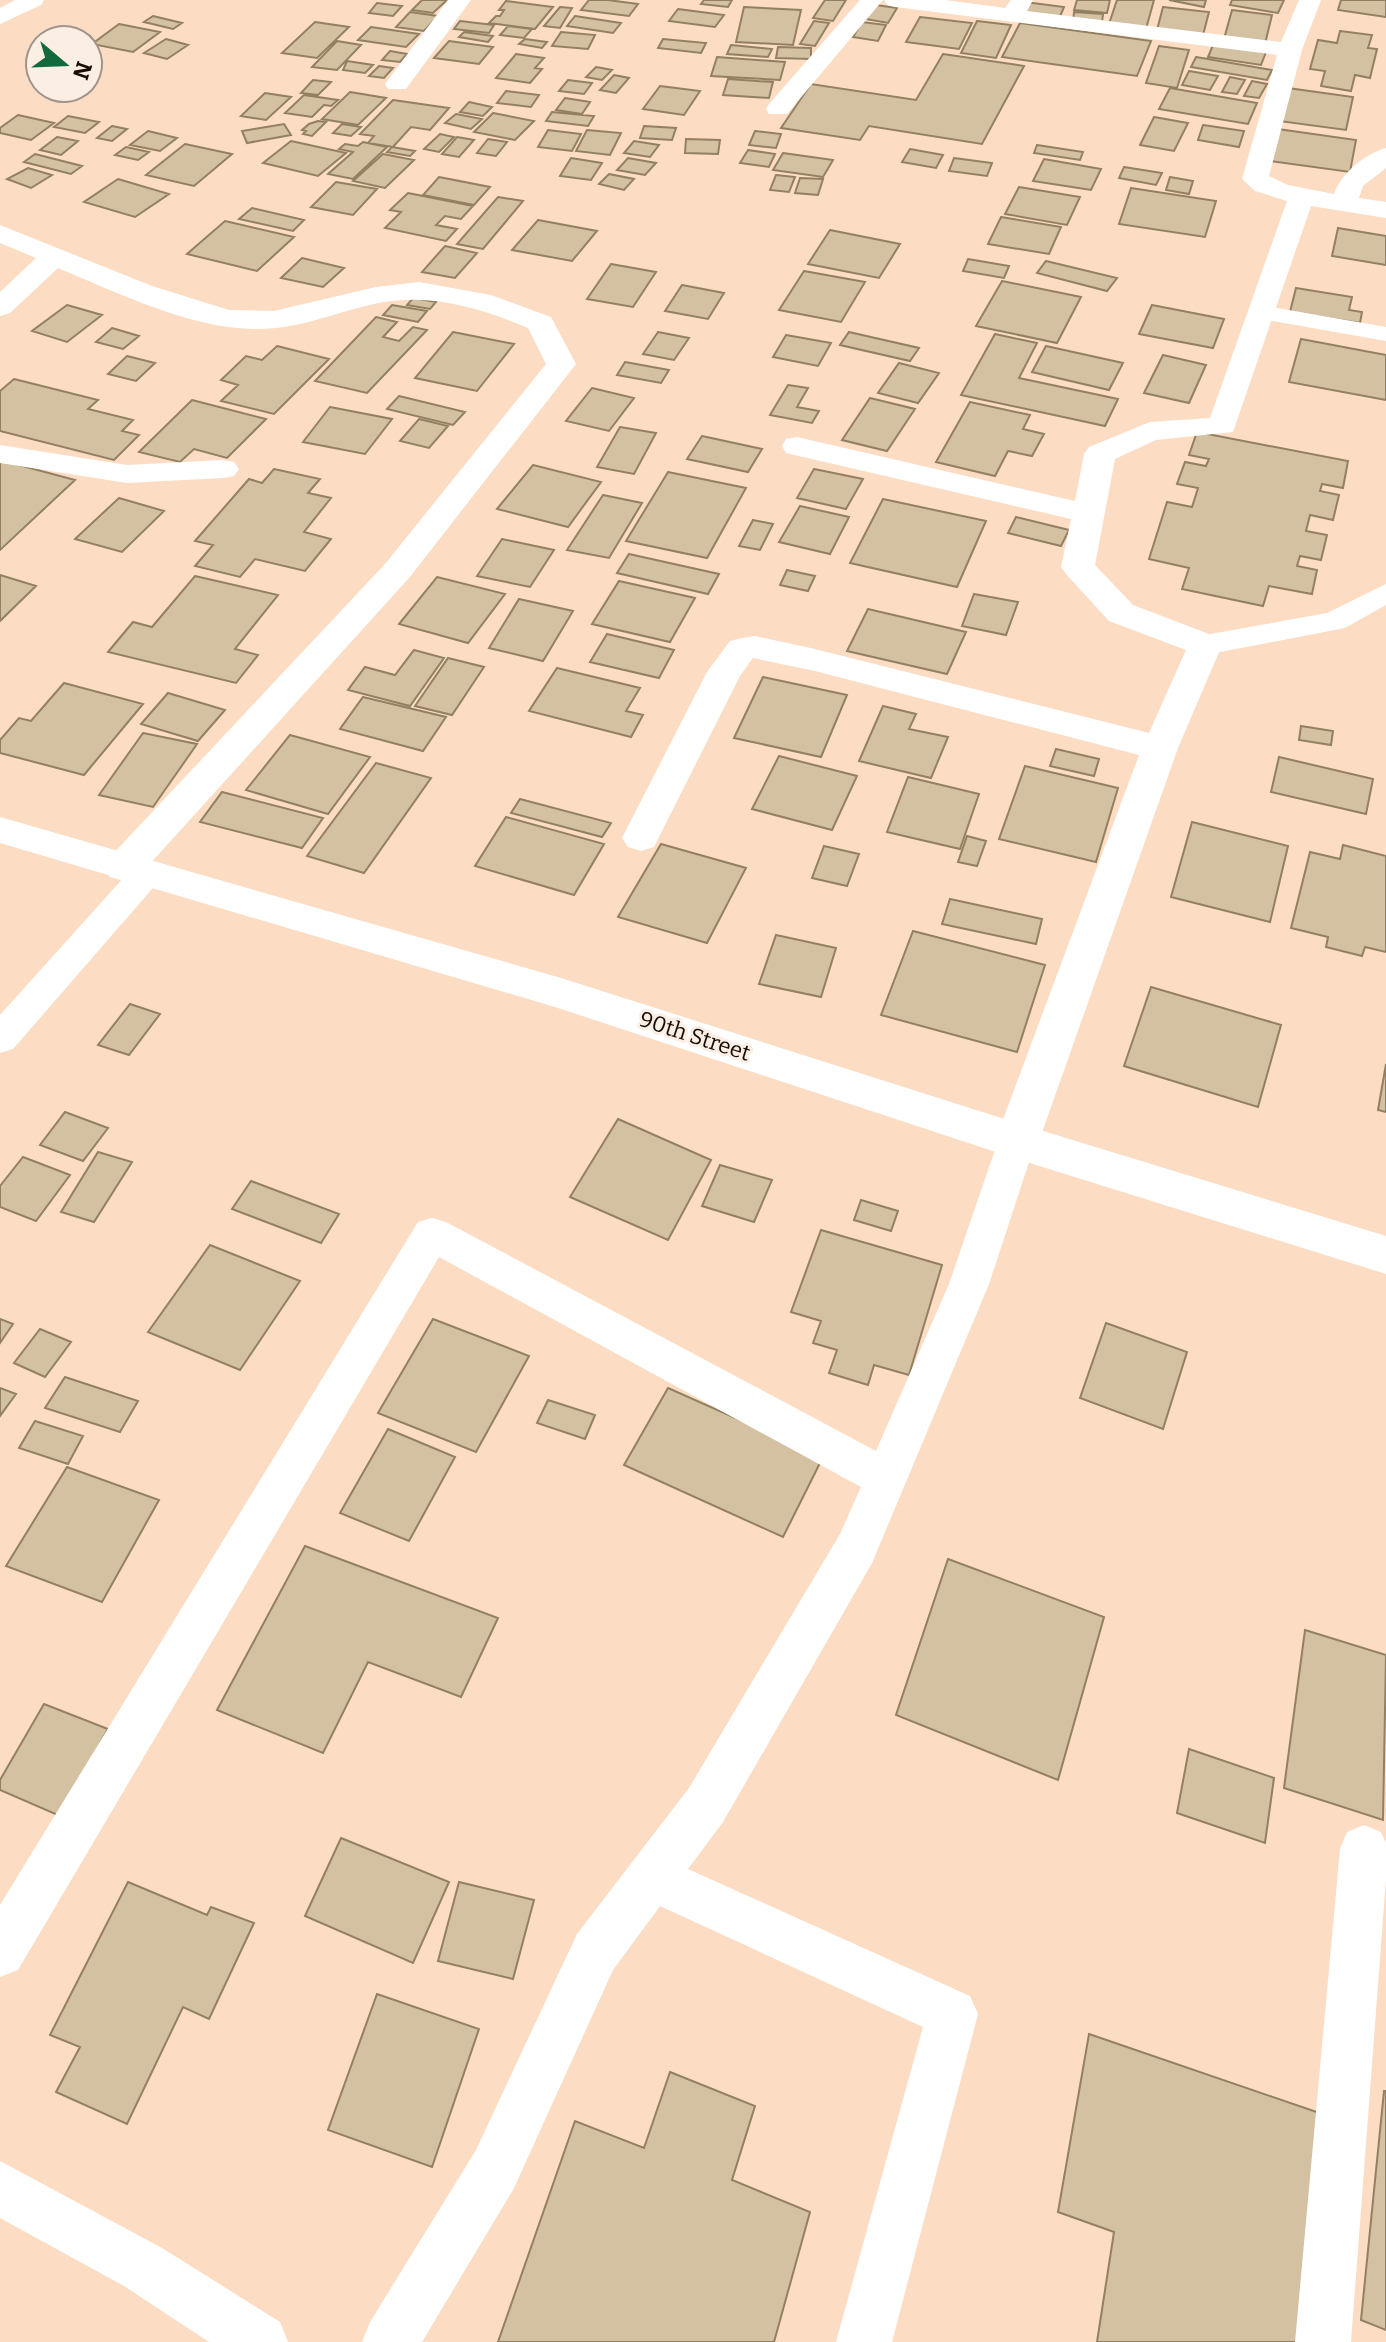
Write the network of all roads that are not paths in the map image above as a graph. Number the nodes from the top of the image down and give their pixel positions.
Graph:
1 (33, 0) edge
2 (460, 0) edge
3 (872, 0) edge
4 (895, 0) edge
5 (1310, 0) edge
6 (1017, 8) edge
7 (0, 17) edge
8 (1290, 50) junction
9 (397, 84) dead end
10 (778, 109) dead end
11 (1386, 156) edge
12 (1302, 195) junction
13 (1344, 203) junction
14 (1386, 210) edge
15 (0, 233) edge
16 (54, 256) junction
17 (0, 307) edge
18 (1260, 312) junction
19 (1386, 334) edge
20 (797, 446) dead end
21 (0, 454) edge
22 (223, 469) dead end
23 (1087, 513) junction
24 (1386, 593) edge
25 (1205, 645) junction
26 (1160, 748) junction
27 (0, 830) edge
28 (641, 838) dead end
29 (136, 870) junction
30 (0, 1039) edge
31 (1017, 1141) junction
32 (1386, 1255) edge
33 (886, 1478) junction
34 (1364, 1849) dead end
35 (651, 1877) junction
36 (0, 1952) edge
37 (0, 2188) edge
38 (260, 2342) edge
39 (390, 2342) edge
40 (864, 2342) edge
41 (1323, 2342) edge

1 - 7 street
2 - 9 street
3 - 10 street
4 - 6 street
5 - 8 street
6 - 8 street
8 - 12 street
11 - 13 street
12 - 13 street
12 - 18 street
13 - 14 street
15 - 16 street
16 - 17 street
16 - 29 street
18 - 19 lane
18 - 23 street
20 - 23 street
21 - 22 street
23 - 25 street
24 - 25 lane
25 - 26 street
26 - 28 street
26 - 31 street
27 - 29 street, 90th Street
29 - 30 lane
29 - 31 street, 90th Street
31 - 32 street, 90th Street
31 - 33 lane
33 - 35 lane
33 - 36 lane
34 - 41 lane
35 - 39 lane
35 - 40 lane
37 - 38 lane

